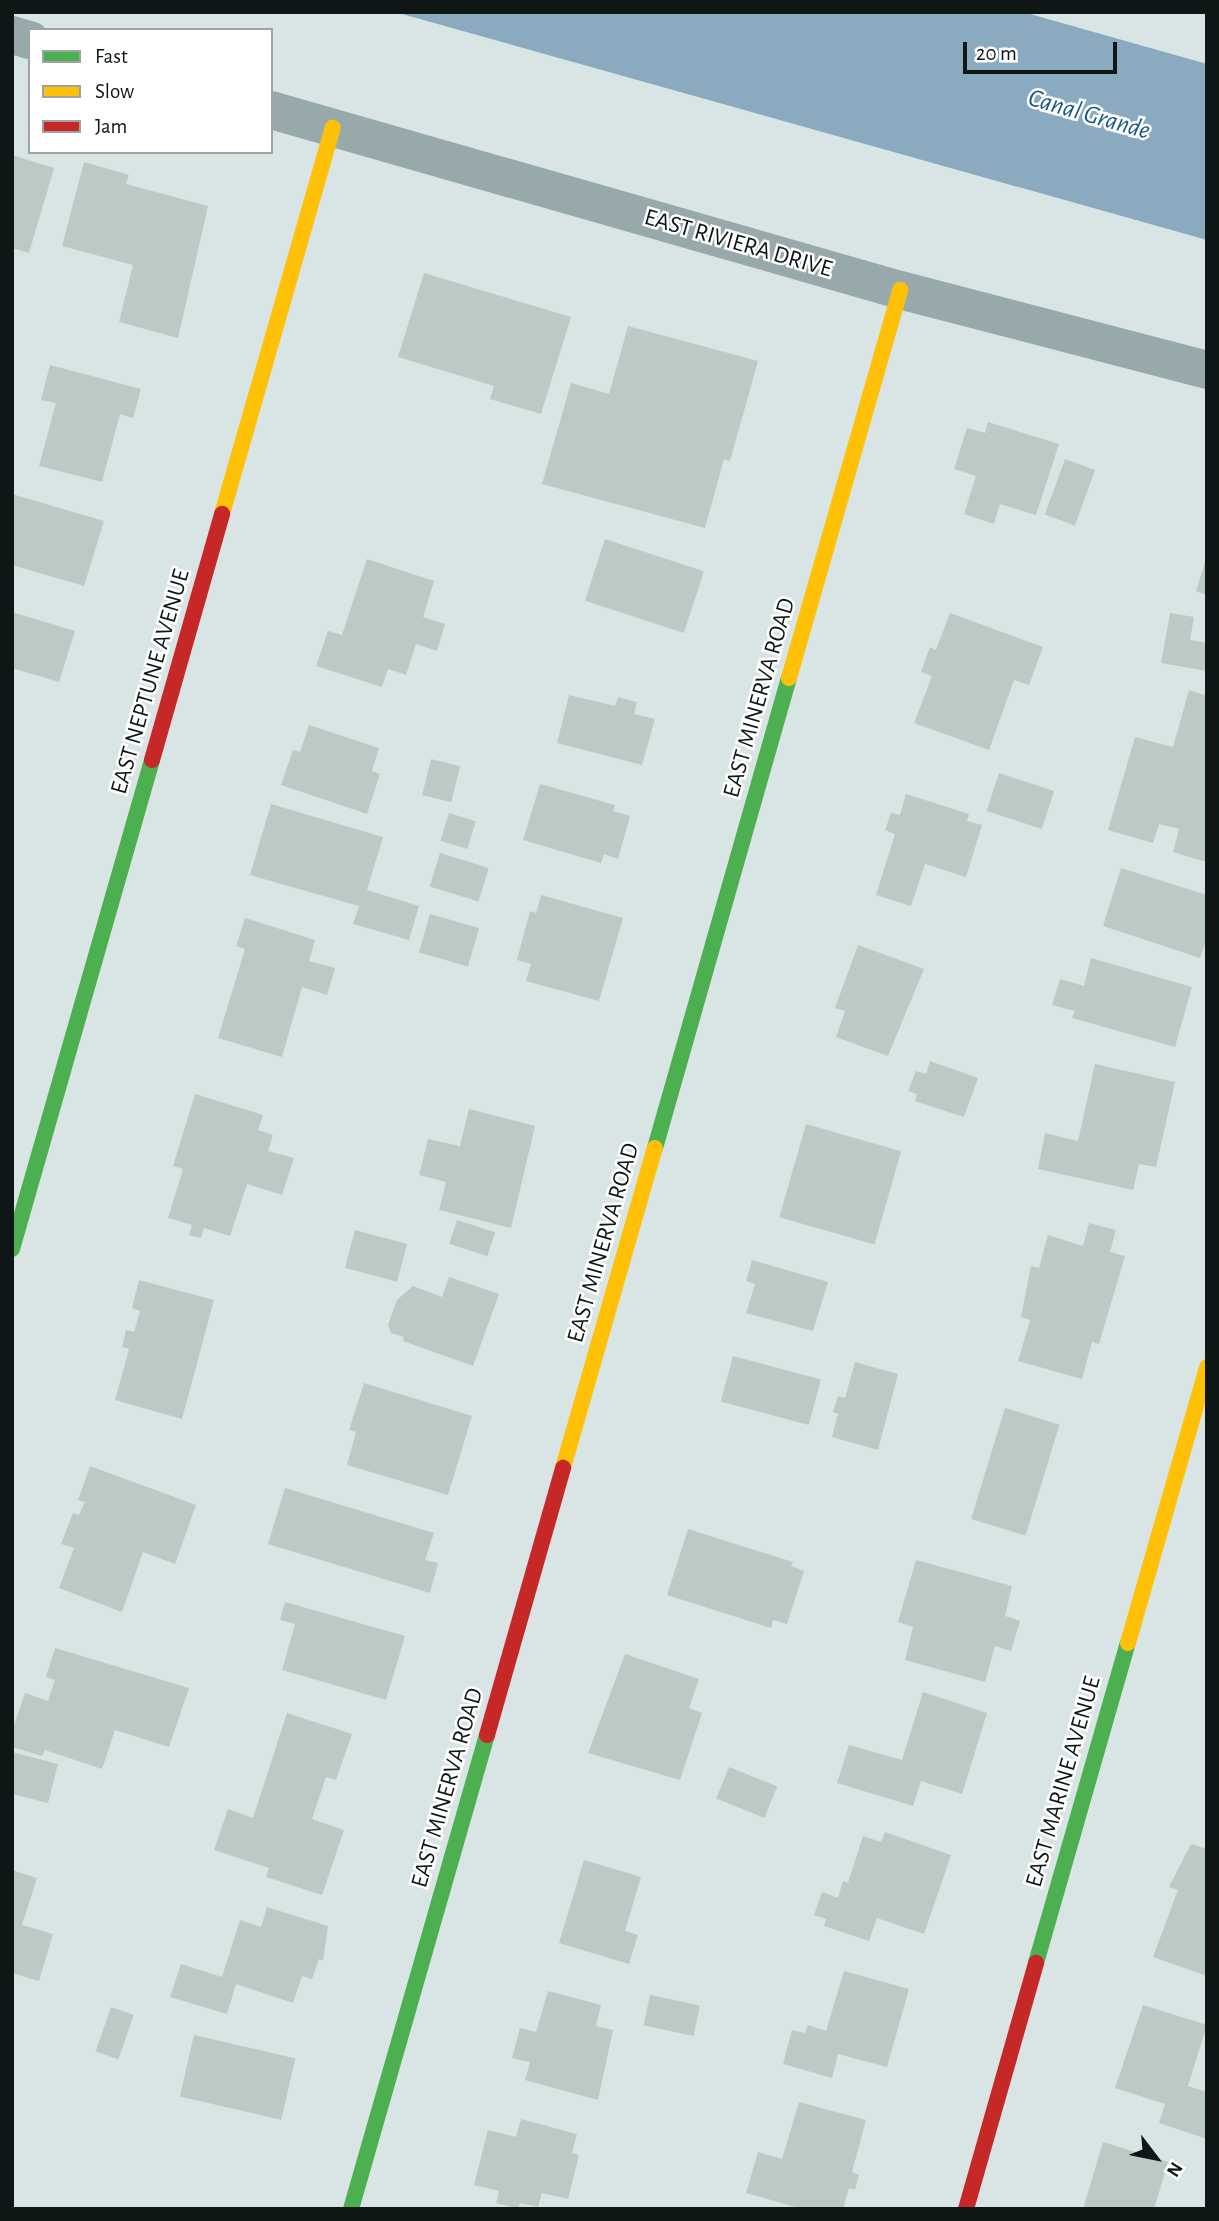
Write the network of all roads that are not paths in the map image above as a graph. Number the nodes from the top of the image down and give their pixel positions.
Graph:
1 (273, 111) edge
2 (333, 128) junction
3 (900, 290) junction
4 (1207, 370) edge
5 (12, 1249) edge
6 (1207, 1367) edge
7 (351, 2209) edge
8 (966, 2209) edge

1 - 2 street, EAST RIVIERA DRIVE
2 - 3 street, EAST RIVIERA DRIVE
2 - 5 street, EAST NEPTUNE AVENUE
3 - 4 street, EAST RIVIERA DRIVE
3 - 7 street, EAST MINERVA ROAD
6 - 8 street, EAST MARINE AVENUE

